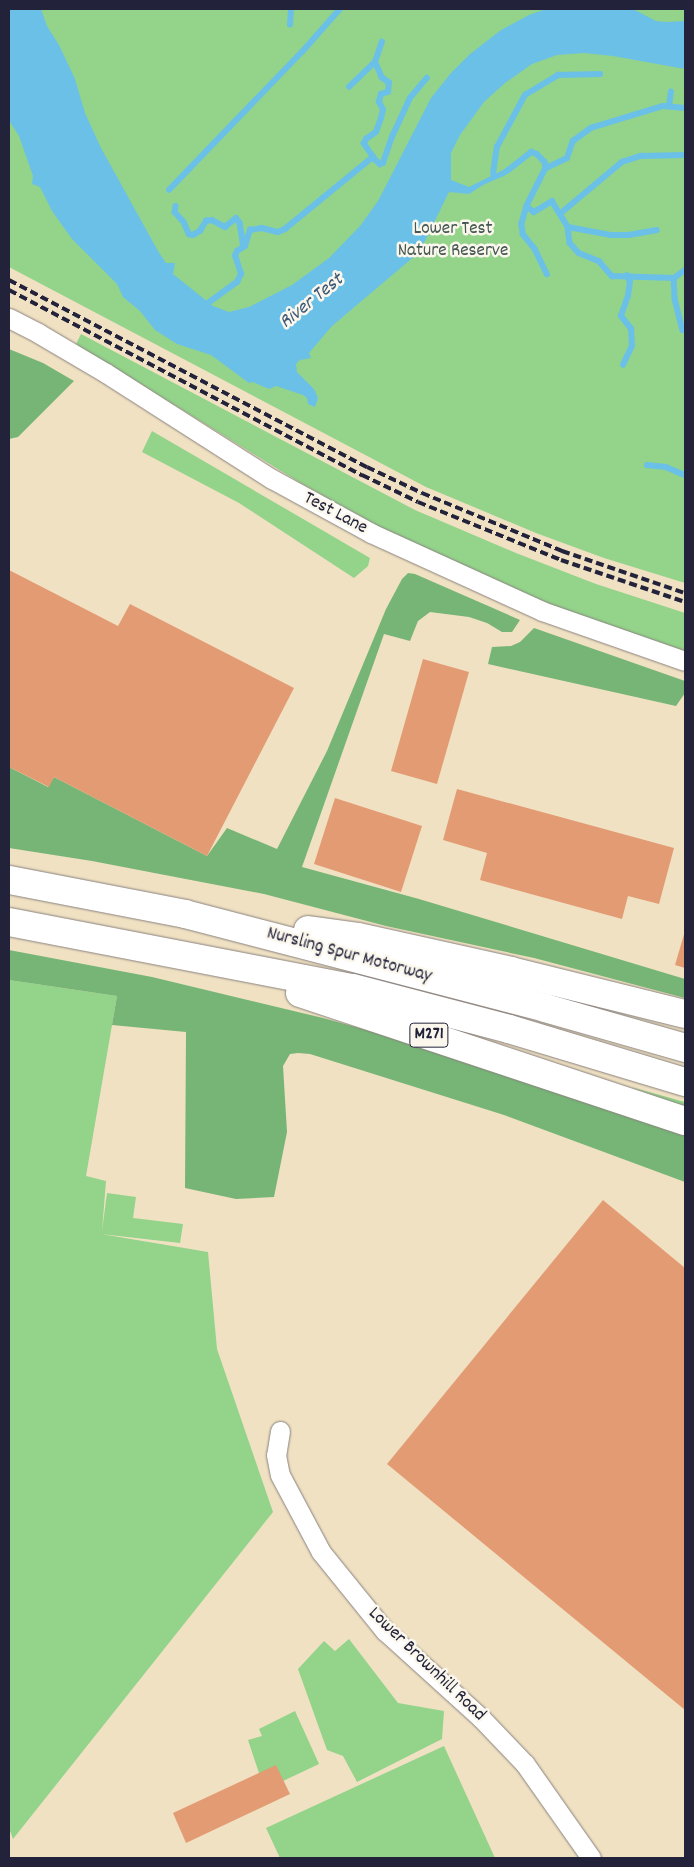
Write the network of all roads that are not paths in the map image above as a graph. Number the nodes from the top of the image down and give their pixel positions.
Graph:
1 (9, 318) edge
2 (685, 660) edge
3 (9, 880) edge
4 (185, 914) junction
5 (9, 922) edge
6 (171, 952) junction
7 (685, 1014) edge
8 (685, 1048) edge
9 (685, 1082) edge
10 (685, 1121) edge
11 (280, 1432) dead end
12 (591, 1858) edge

1 - 2 street, Test Lane
3 - 4 highway, Nursling Spur Motorway
4 - 7 highway
4 - 8 highway, Nursling Spur Motorway
5 - 6 highway, Nursling Spur Motorway / M271
6 - 9 highway, Nursling Spur Motorway / M271
6 - 10 highway, M271
11 - 12 street, Lower Brownhill Road

